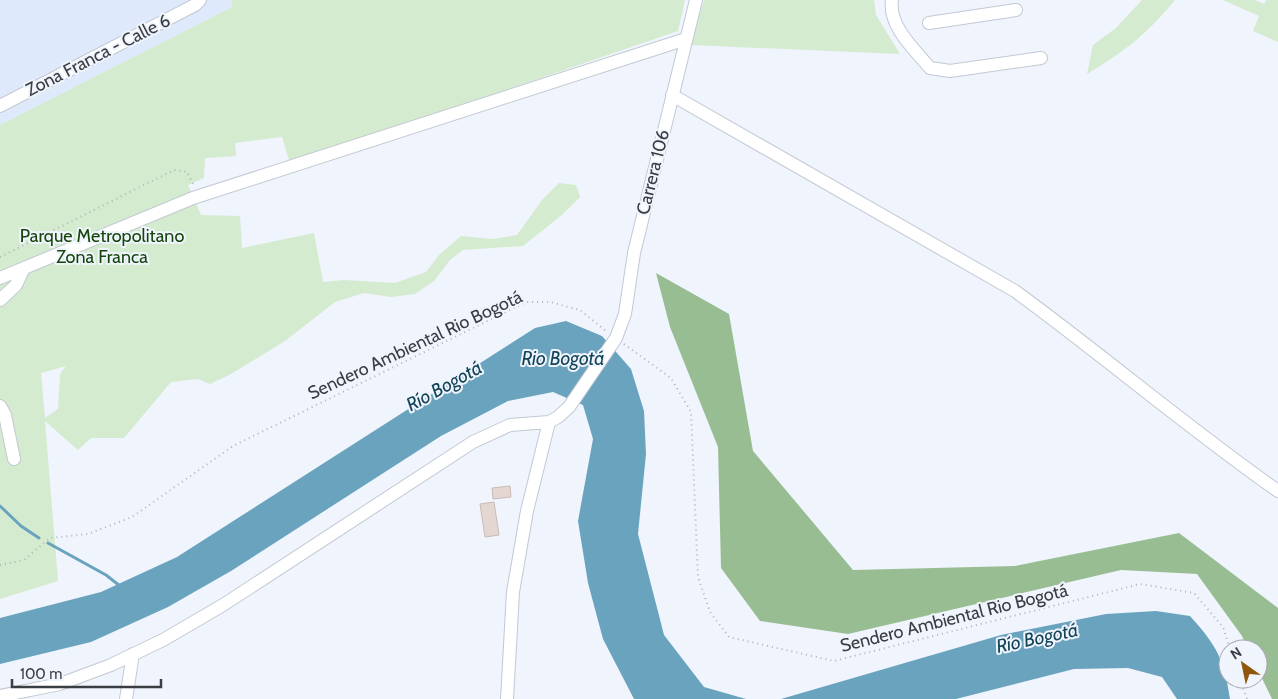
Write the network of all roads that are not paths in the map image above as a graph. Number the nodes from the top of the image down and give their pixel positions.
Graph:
1 (696, 0) edge
2 (892, 0) edge
3 (198, 3) edge
4 (1016, 10) dead end
5 (929, 23) dead end
6 (686, 39) junction
7 (1040, 58) dead end
8 (672, 95) junction
9 (0, 106) edge
10 (24, 268) junction
11 (0, 278) edge
12 (0, 300) edge
13 (0, 406) edge
14 (548, 422) junction
15 (14, 459) dead end
16 (1278, 491) edge
17 (133, 654) junction
18 (0, 696) edge
19 (126, 699) edge
20 (507, 699) edge

1 - 6 street, Carrera 106
2 - 7 street
3 - 9 street, Zona Franca - Calle 6
4 - 5 street
6 - 8 street, Carrera 106
6 - 10 street
8 - 14 street, Carrera 106
8 - 16 street
10 - 11 street
10 - 12 street
13 - 15 street
14 - 17 street
14 - 20 street
17 - 18 street
17 - 19 street

